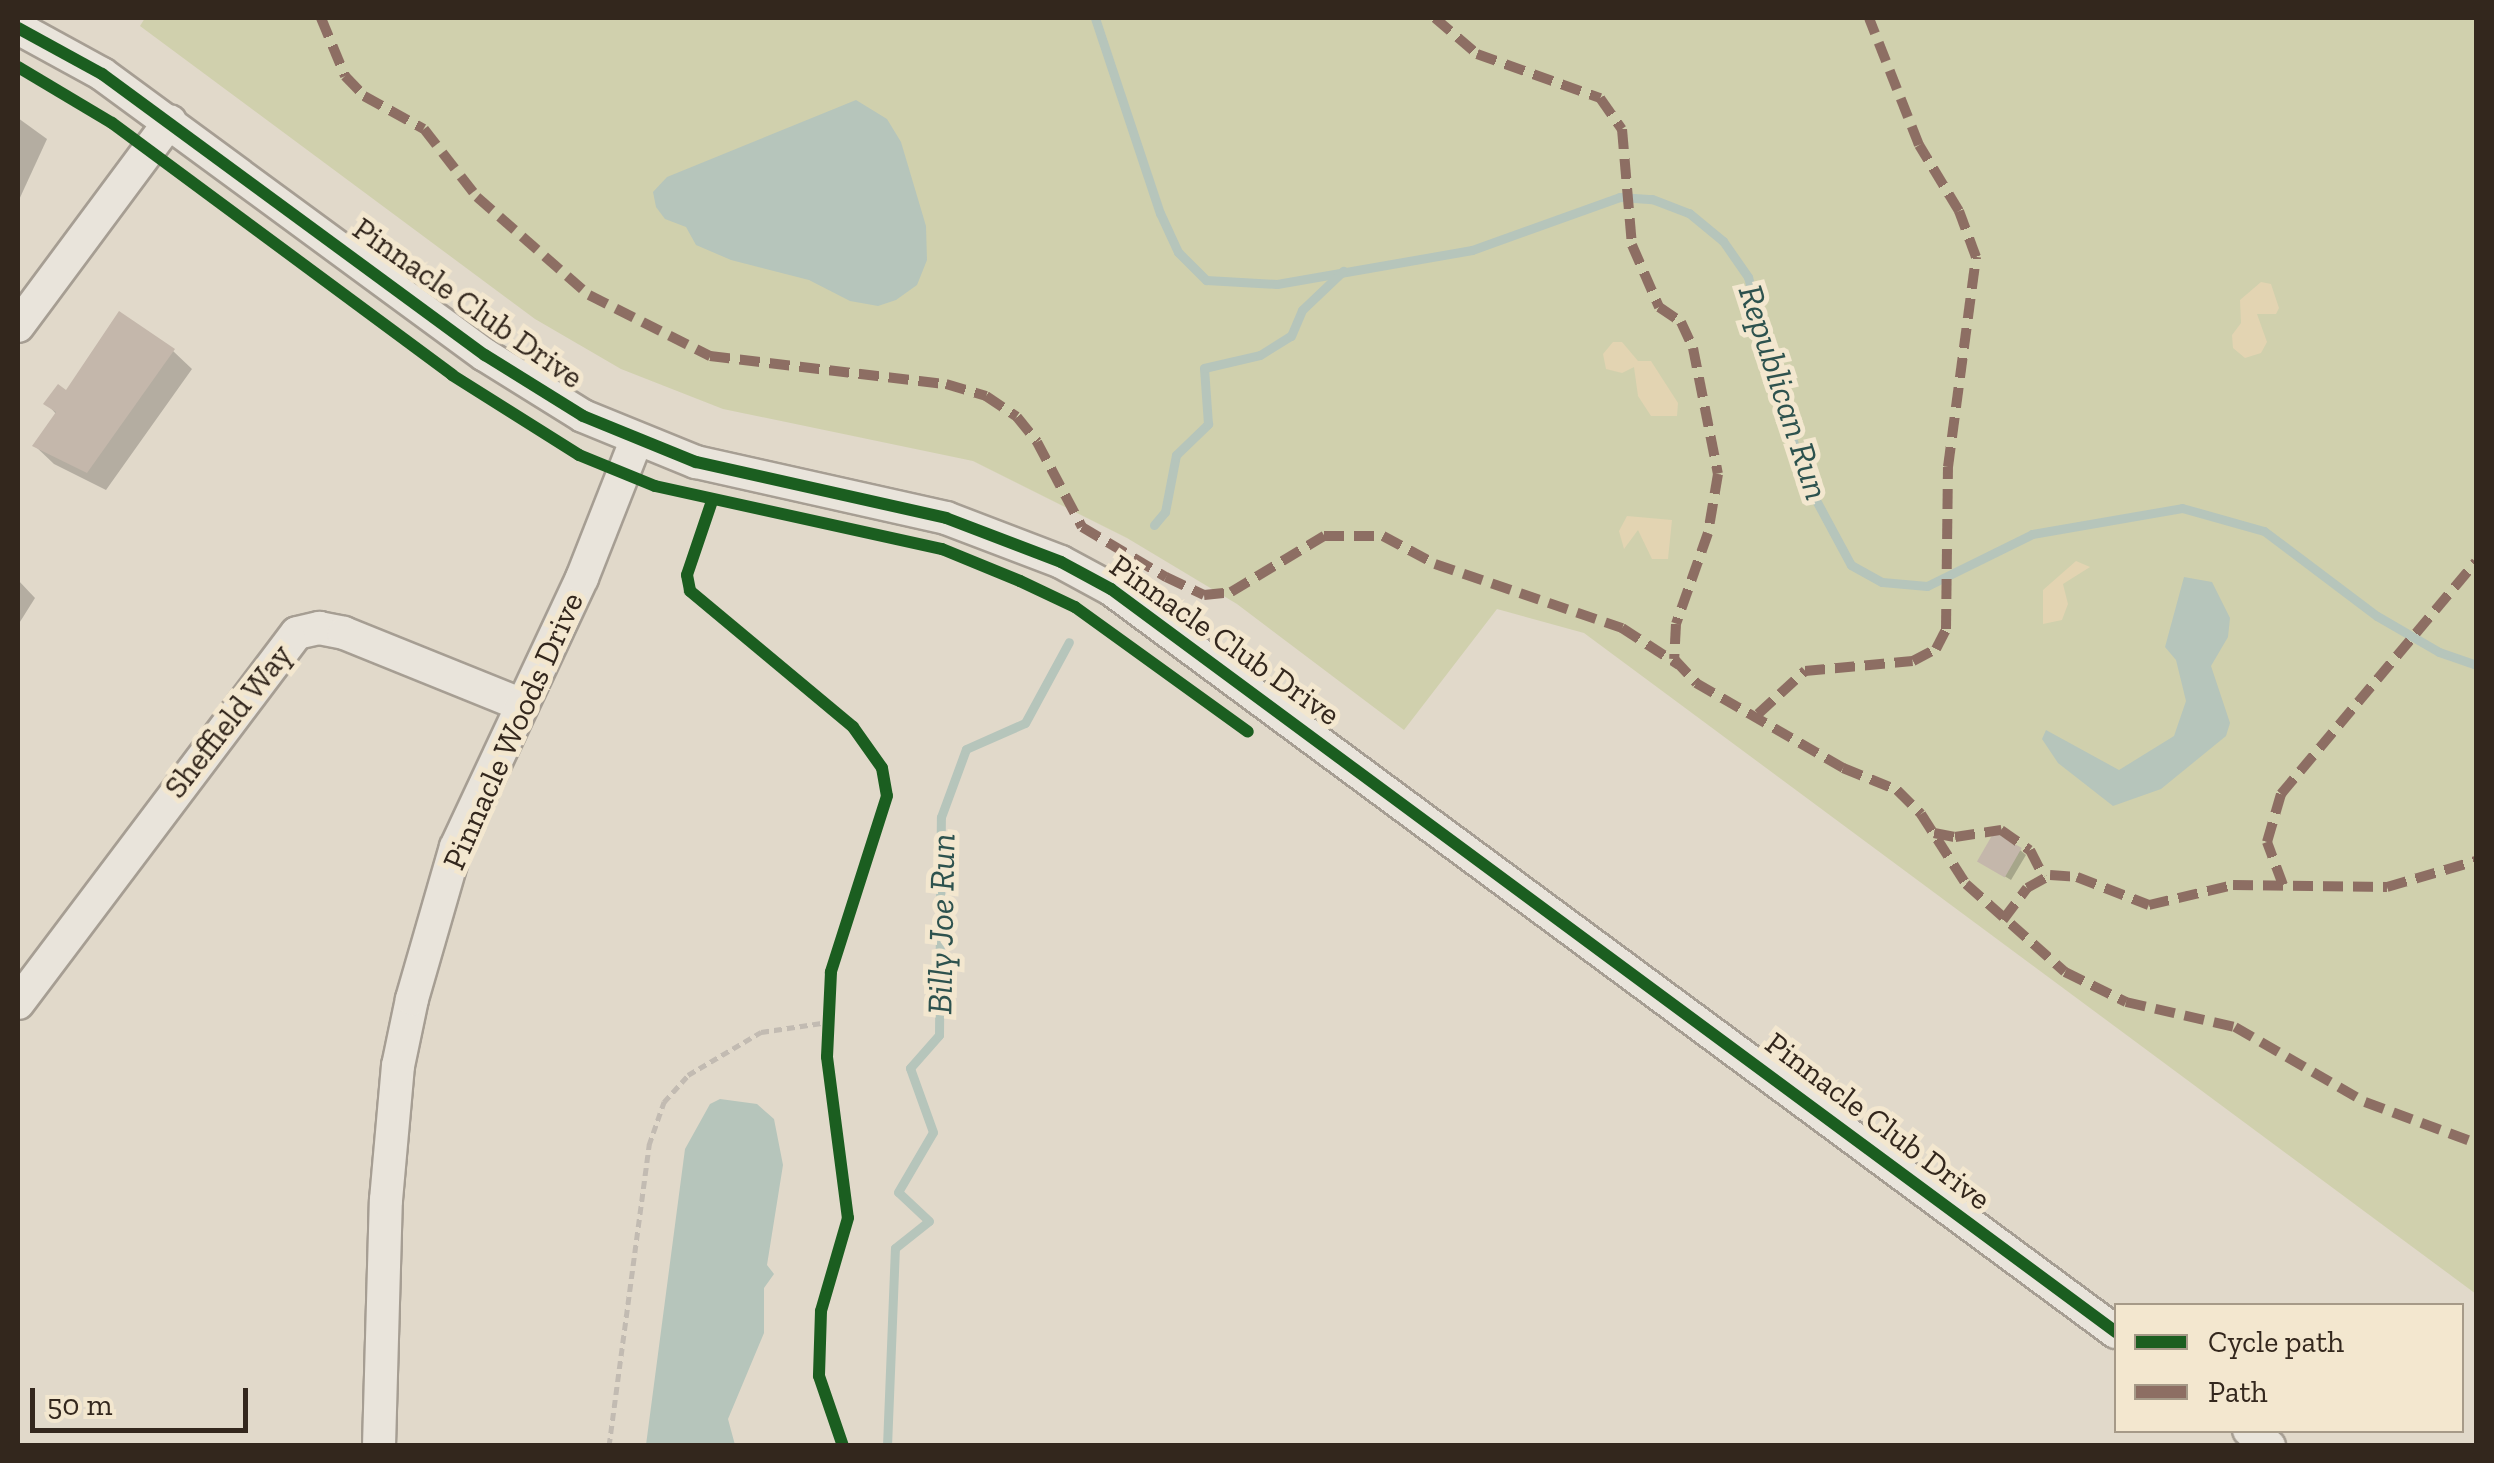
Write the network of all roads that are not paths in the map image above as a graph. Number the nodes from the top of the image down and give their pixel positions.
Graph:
1 (18, 28) edge
2 (170, 121) junction
3 (18, 326) edge
4 (636, 440) junction
5 (522, 705) junction
6 (18, 1003) edge
7 (2114, 1331) edge
8 (379, 1446) edge

1 - 2 street, Pinnacle Club Drive
2 - 3 street
2 - 4 street, Pinnacle Club Drive
4 - 5 street, Pinnacle Woods Drive
4 - 7 street, Pinnacle Club Drive
5 - 6 street, Sheffield Way
5 - 8 street, Pinnacle Woods Drive

